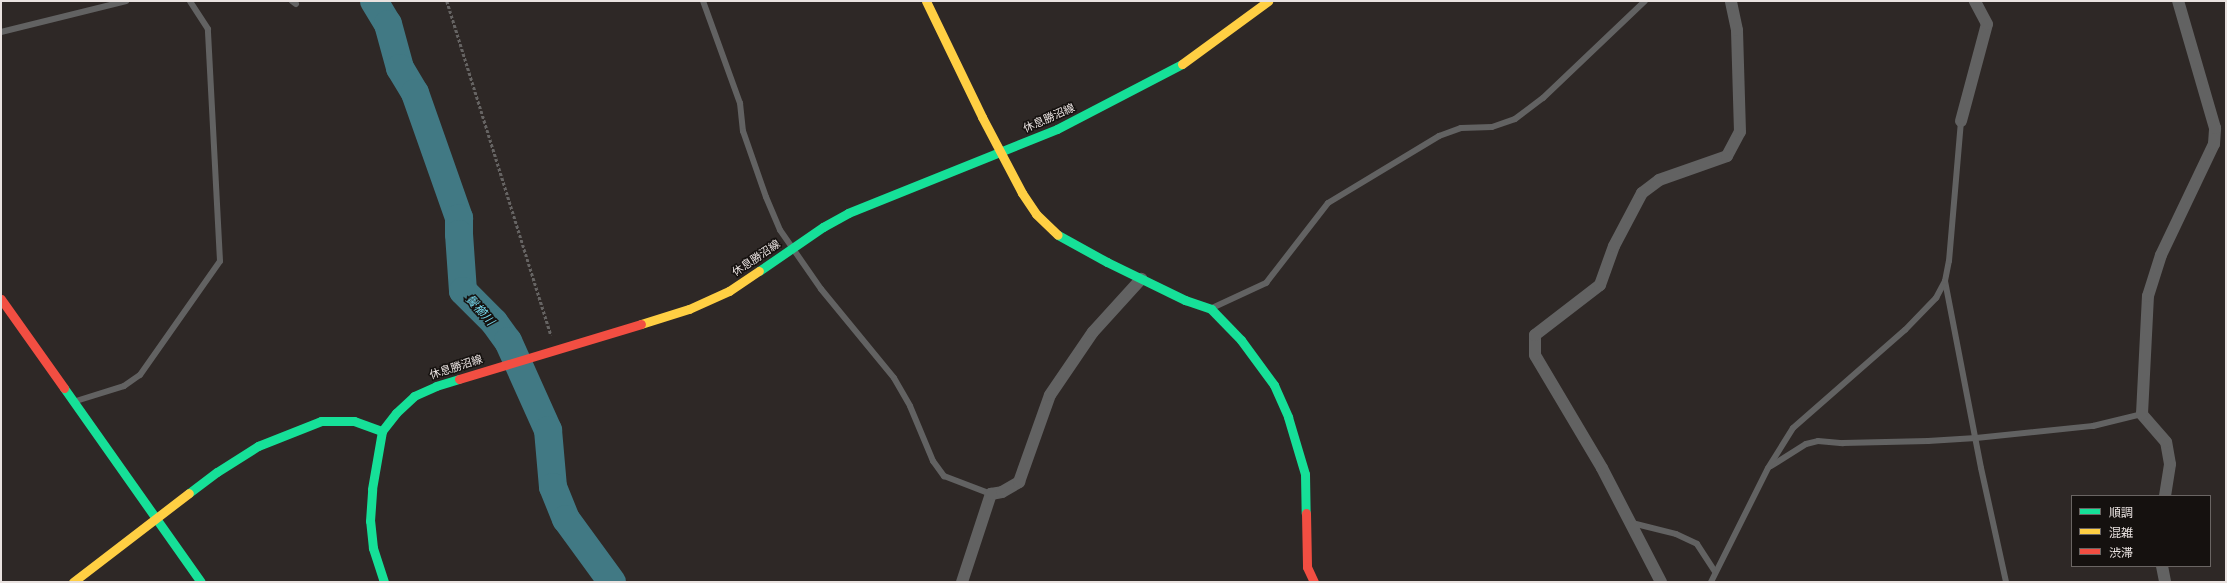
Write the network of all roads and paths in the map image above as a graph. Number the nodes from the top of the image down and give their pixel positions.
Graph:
1 (126, 1) edge
2 (190, 1) edge
3 (447, 1) edge
4 (703, 1) edge
5 (926, 1) edge
6 (1268, 1) edge
7 (1644, 1) edge
8 (1731, 1) edge
9 (1976, 1) edge
10 (2178, 1) edge
11 (1, 32) edge
12 (1961, 121) joint
13 (1000, 152) junction
14 (793, 248) junction
15 (1141, 279) junction
16 (1945, 281) junction
17 (1, 300) edge
18 (1211, 309) junction
19 (553, 350) junction
20 (74, 402) junction
21 (2142, 414) junction
22 (382, 431) junction
23 (1976, 438) junction
24 (1768, 468) junction
25 (991, 494) junction
26 (2165, 495) edge
27 (157, 520) junction
28 (1630, 523) junction
29 (2162, 567) edge
30 (1715, 572) junction
31 (73, 582) edge
32 (201, 582) edge
33 (384, 582) edge
34 (962, 582) edge
35 (1314, 582) edge
36 (1660, 582) edge
37 (1711, 582) edge
38 (2006, 582) edge
39 (2165, 582) edge

1 - 11 lane
2 - 20 lane
3 - 19 path
4 - 14 lane
5 - 13 street
6 - 13 street, 休息勝沼線
7 - 18 lane
8 - 28 street
9 - 12 street
10 - 21 street
12 - 16 lane
13 - 14 street, 休息勝沼線
13 - 15 street
14 - 19 street, 休息勝沼線
14 - 25 lane
15 - 18 street
15 - 25 street
16 - 23 lane
16 - 24 lane
17 - 20 street
18 - 35 street
19 - 22 street, 休息勝沼線
20 - 27 street
21 - 23 lane
21 - 26 street
22 - 27 street
22 - 33 street, 休息勝沼線
23 - 24 lane
23 - 38 lane
24 - 30 lane
25 - 34 street
27 - 31 street
27 - 32 street
28 - 30 lane
28 - 36 street
29 - 39 street
30 - 37 lane

